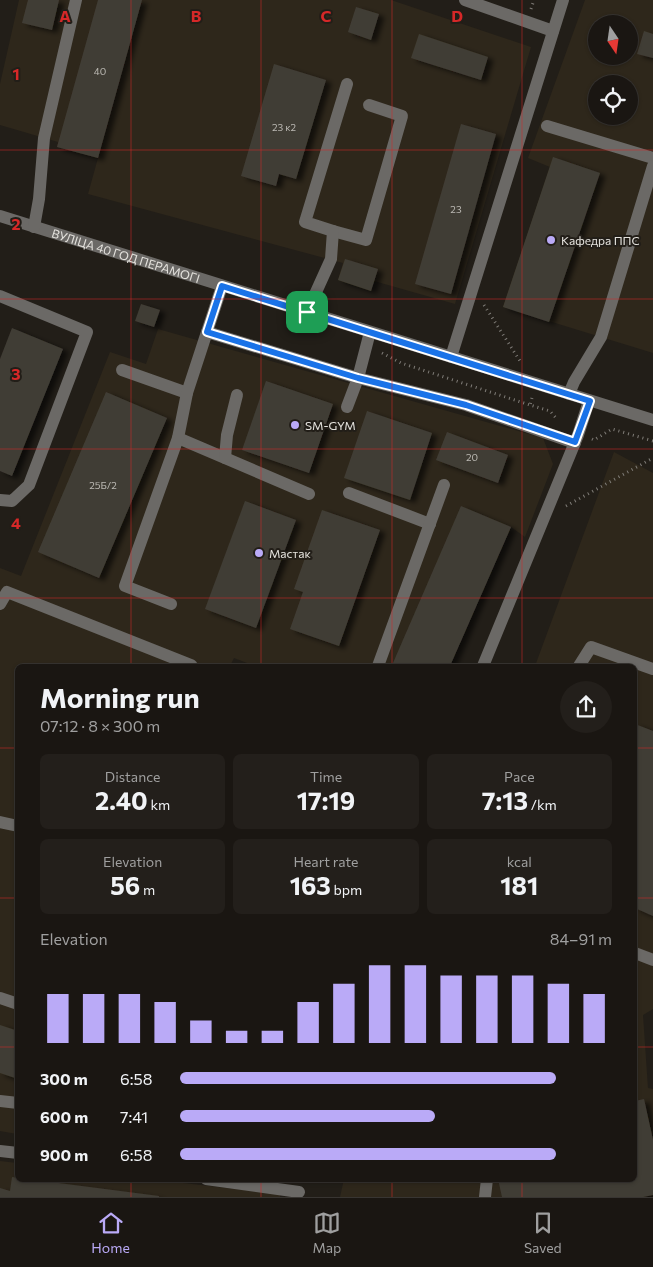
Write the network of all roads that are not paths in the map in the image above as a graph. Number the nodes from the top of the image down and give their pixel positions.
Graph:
1 (76, 0) edge
2 (465, 0) edge
3 (563, 0) edge
4 (553, 31) junction
5 (347, 84) dead end
6 (369, 104) dead end
7 (547, 126) dead end
8 (653, 158) edge
9 (653, 166) edge
10 (0, 216) edge
11 (34, 226) junction
12 (333, 231) junction
13 (222, 286) junction
14 (0, 296) edge
15 (307, 312) junction
16 (207, 332) junction
17 (370, 332) junction
18 (451, 357) junction
19 (122, 370) dead end
20 (358, 378) junction
21 (188, 394) junction
22 (237, 394) dead end
23 (569, 394) junction
24 (590, 401) junction
25 (347, 406) dead end
26 (653, 420) edge
27 (178, 438) junction
28 (577, 439) junction
29 (225, 458) junction
30 (444, 485) dead end
31 (349, 493) dead end
32 (309, 494) dead end
33 (0, 500) edge
34 (430, 524) junction
35 (4, 590) edge
36 (0, 604) edge
37 (171, 604) dead end
38 (187, 664) edge
39 (379, 664) edge
40 (484, 664) edge
41 (581, 664) edge
42 (653, 669) edge
43 (0, 822) edge
44 (15, 825) edge
45 (637, 954) edge
46 (653, 960) edge
47 (0, 998) edge
48 (15, 1003) edge
49 (0, 1101) edge
50 (15, 1103) edge
51 (0, 1151) edge
52 (15, 1153) edge
53 (224, 1182) edge
54 (487, 1182) edge
55 (298, 1194) edge
56 (486, 1197) edge

1 - 11 street
2 - 4 street
3 - 4 street
4 - 18 street
5 - 12 street
6 - 12 street
7 - 8 street
9 - 23 street
10 - 11 street, ВУЛІЦА 40 ГОД ПЕРАМОГІ
11 - 13 street, ВУЛІЦА 40 ГОД ПЕРАМОГІ
12 - 15 street
13 - 15 street, ВУЛІЦА 40 ГОД ПЕРАМОГІ
13 - 16 street
14 - 33 street
15 - 17 street, ВУЛІЦА 40 ГОД ПЕРАМОГІ
16 - 20 street
16 - 21 street
17 - 18 street, ВУЛІЦА 40 ГОД ПЕРАМОГІ
17 - 20 street
18 - 23 street, ВУЛІЦА 40 ГОД ПЕРАМОГІ
19 - 21 street
20 - 25 street
20 - 28 street
21 - 27 street
22 - 29 street
23 - 24 street, ВУЛІЦА 40 ГОД ПЕРАМОГІ
24 - 26 street, ВУЛІЦА 40 ГОД ПЕРАМОГІ
24 - 28 street
27 - 29 street
27 - 37 street
28 - 40 street
29 - 32 street
30 - 34 street
31 - 34 street
34 - 39 street
35 - 36 street
35 - 38 street
41 - 42 street
43 - 44 street
45 - 46 street
47 - 48 street
49 - 50 street
51 - 52 street
53 - 55 street
54 - 56 street

